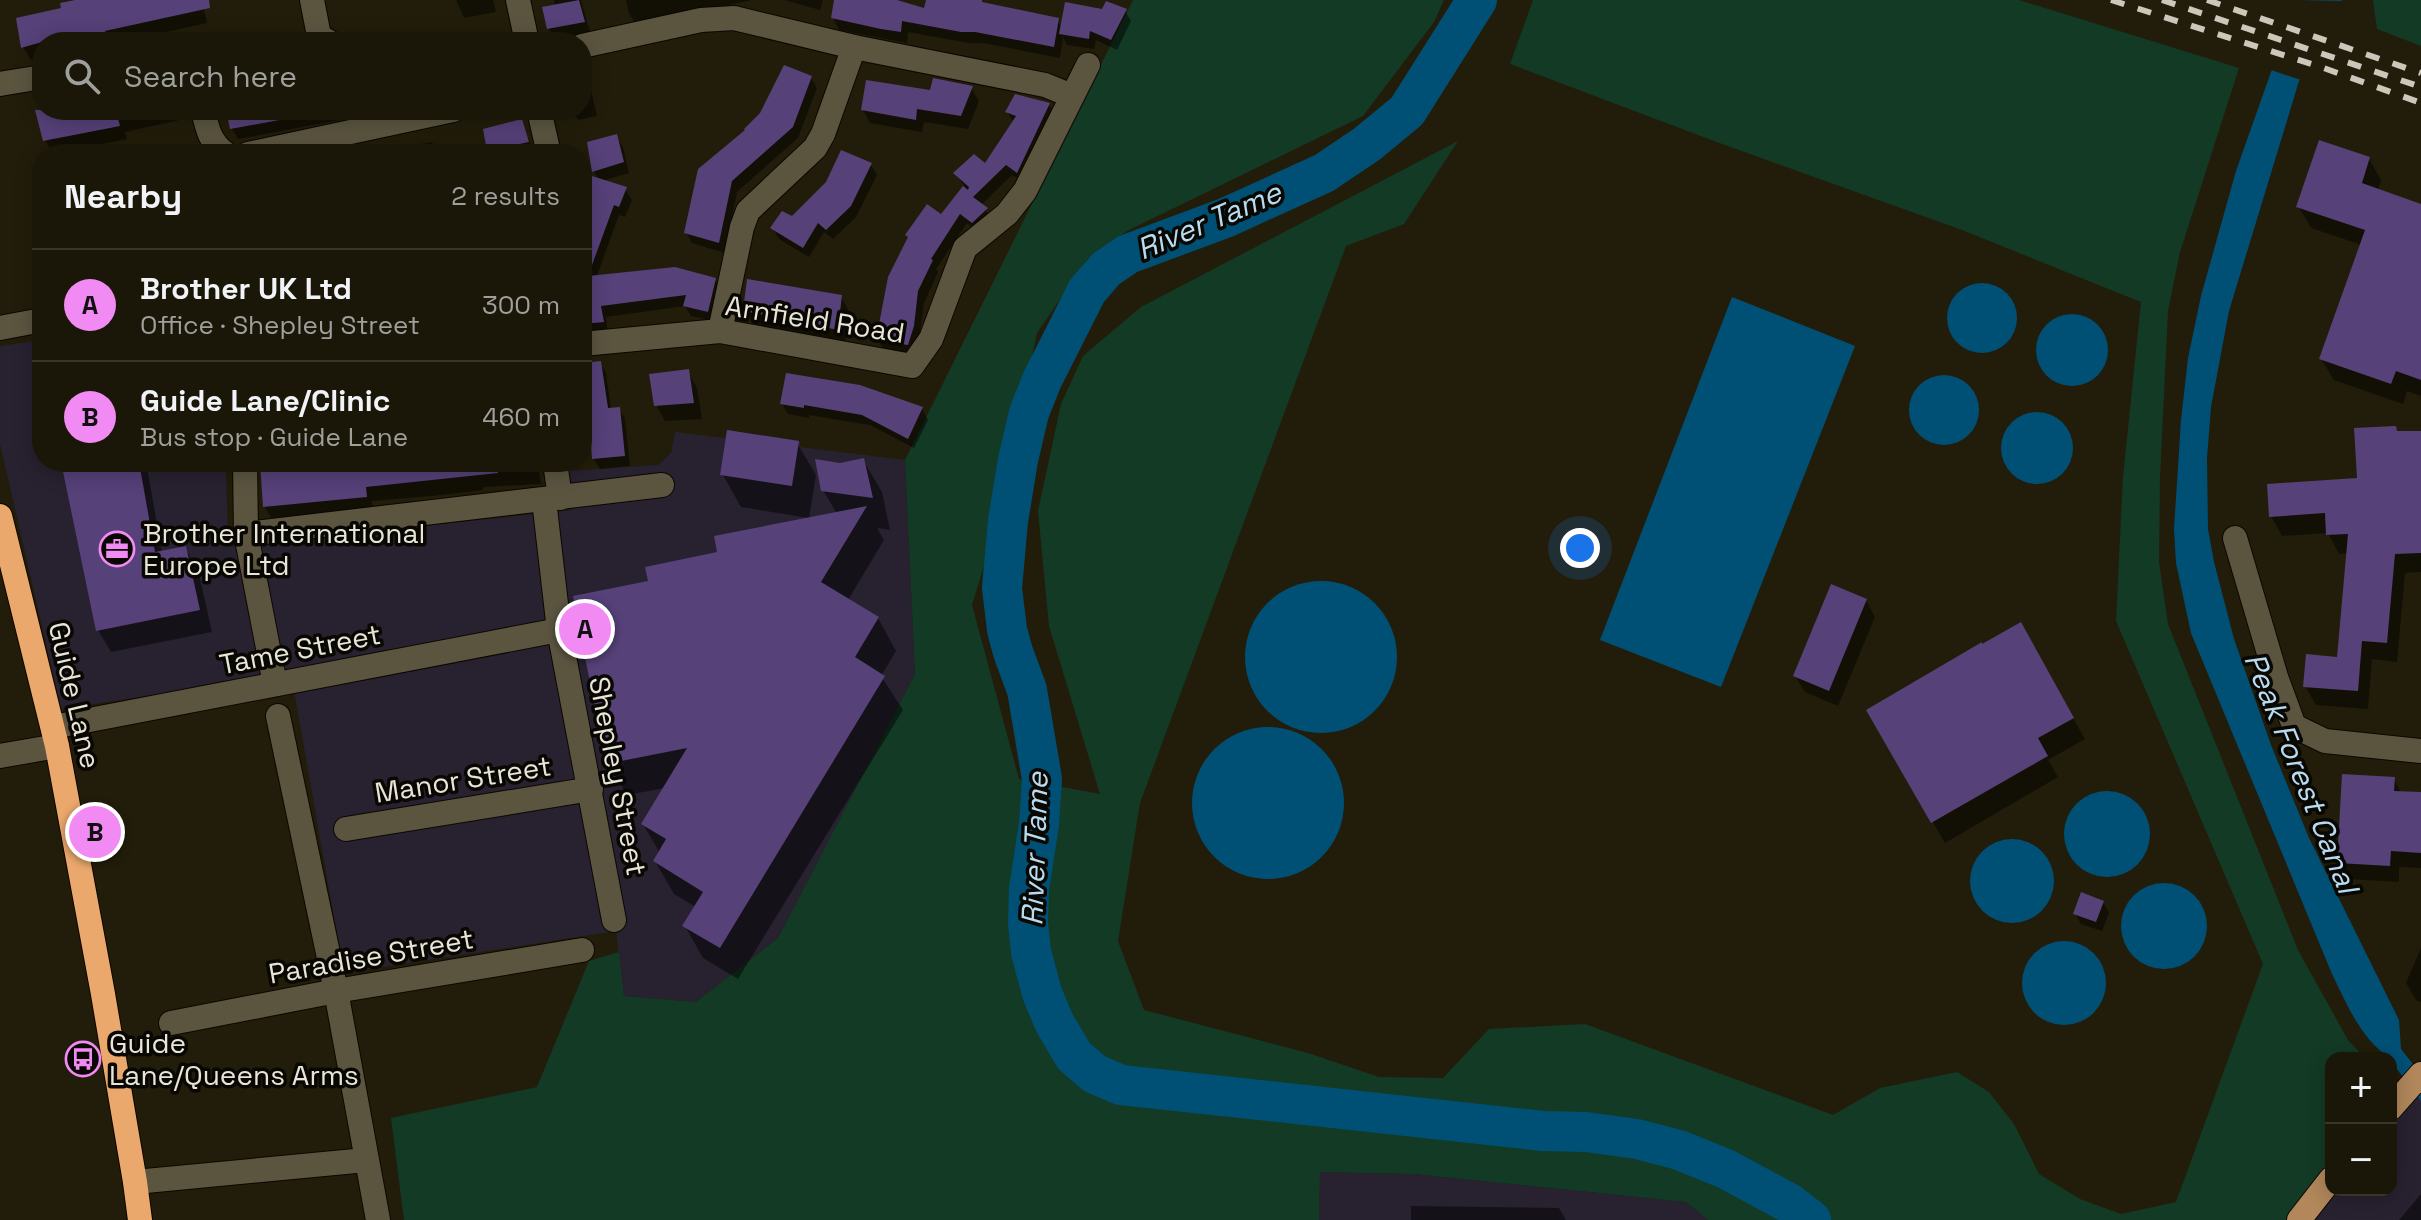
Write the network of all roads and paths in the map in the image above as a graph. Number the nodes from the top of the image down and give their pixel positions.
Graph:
1 (312, 0) edge
2 (518, 0) edge
3 (318, 32) edge
4 (525, 32) edge
5 (592, 44) edge
6 (854, 47) junction
7 (1088, 65) dead end
8 (32, 79) edge
9 (0, 84) edge
10 (1072, 96) junction
11 (205, 120) edge
12 (365, 120) edge
13 (541, 120) edge
14 (214, 144) edge
15 (329, 144) edge
16 (547, 144) edge
17 (32, 322) edge
18 (0, 328) edge
19 (720, 331) junction
20 (592, 343) edge
21 (245, 472) edge
22 (554, 472) edge
23 (662, 485) dead end
24 (552, 499) junction
25 (0, 516) edge
26 (246, 534) junction
27 (2235, 538) dead end
28 (559, 630) junction
29 (275, 684) junction
30 (278, 716) dead end
31 (55, 737) junction
32 (2421, 751) edge
33 (0, 756) edge
34 (591, 789) junction
35 (346, 829) dead end
36 (614, 920) dead end
37 (582, 950) dead end
38 (336, 991) junction
39 (171, 1023) dead end
40 (2421, 1074) edge
41 (2397, 1101) edge
42 (366, 1160) junction
43 (135, 1182) junction
44 (2325, 1187) edge
45 (140, 1220) edge
46 (378, 1220) edge
47 (2299, 1220) edge

1 - 3 street
2 - 4 street
5 - 6 street
6 - 10 street
6 - 19 street
7 - 10 street, Arnfield Road
8 - 9 street
10 - 19 street, Arnfield Road
11 - 14 street
12 - 15 street
13 - 16 street
17 - 18 street
19 - 20 street, Arnfield Road
21 - 26 street
22 - 24 street
23 - 24 street
24 - 26 street
24 - 28 street, Shepley Street
25 - 31 highway, Guide Lane
26 - 29 street
27 - 32 street
28 - 29 street, Tame Street
28 - 34 street, Shepley Street
29 - 31 street, Tame Street
30 - 38 street
31 - 33 street, Tame Street
31 - 43 highway, Guide Lane
34 - 35 street, Manor Street
34 - 36 street, Shepley Street
37 - 38 street, Paradise Street
38 - 39 street, Paradise Street
38 - 42 street
40 - 41 main road
42 - 43 street
42 - 46 street
43 - 45 highway, Guide Lane
44 - 47 main road

